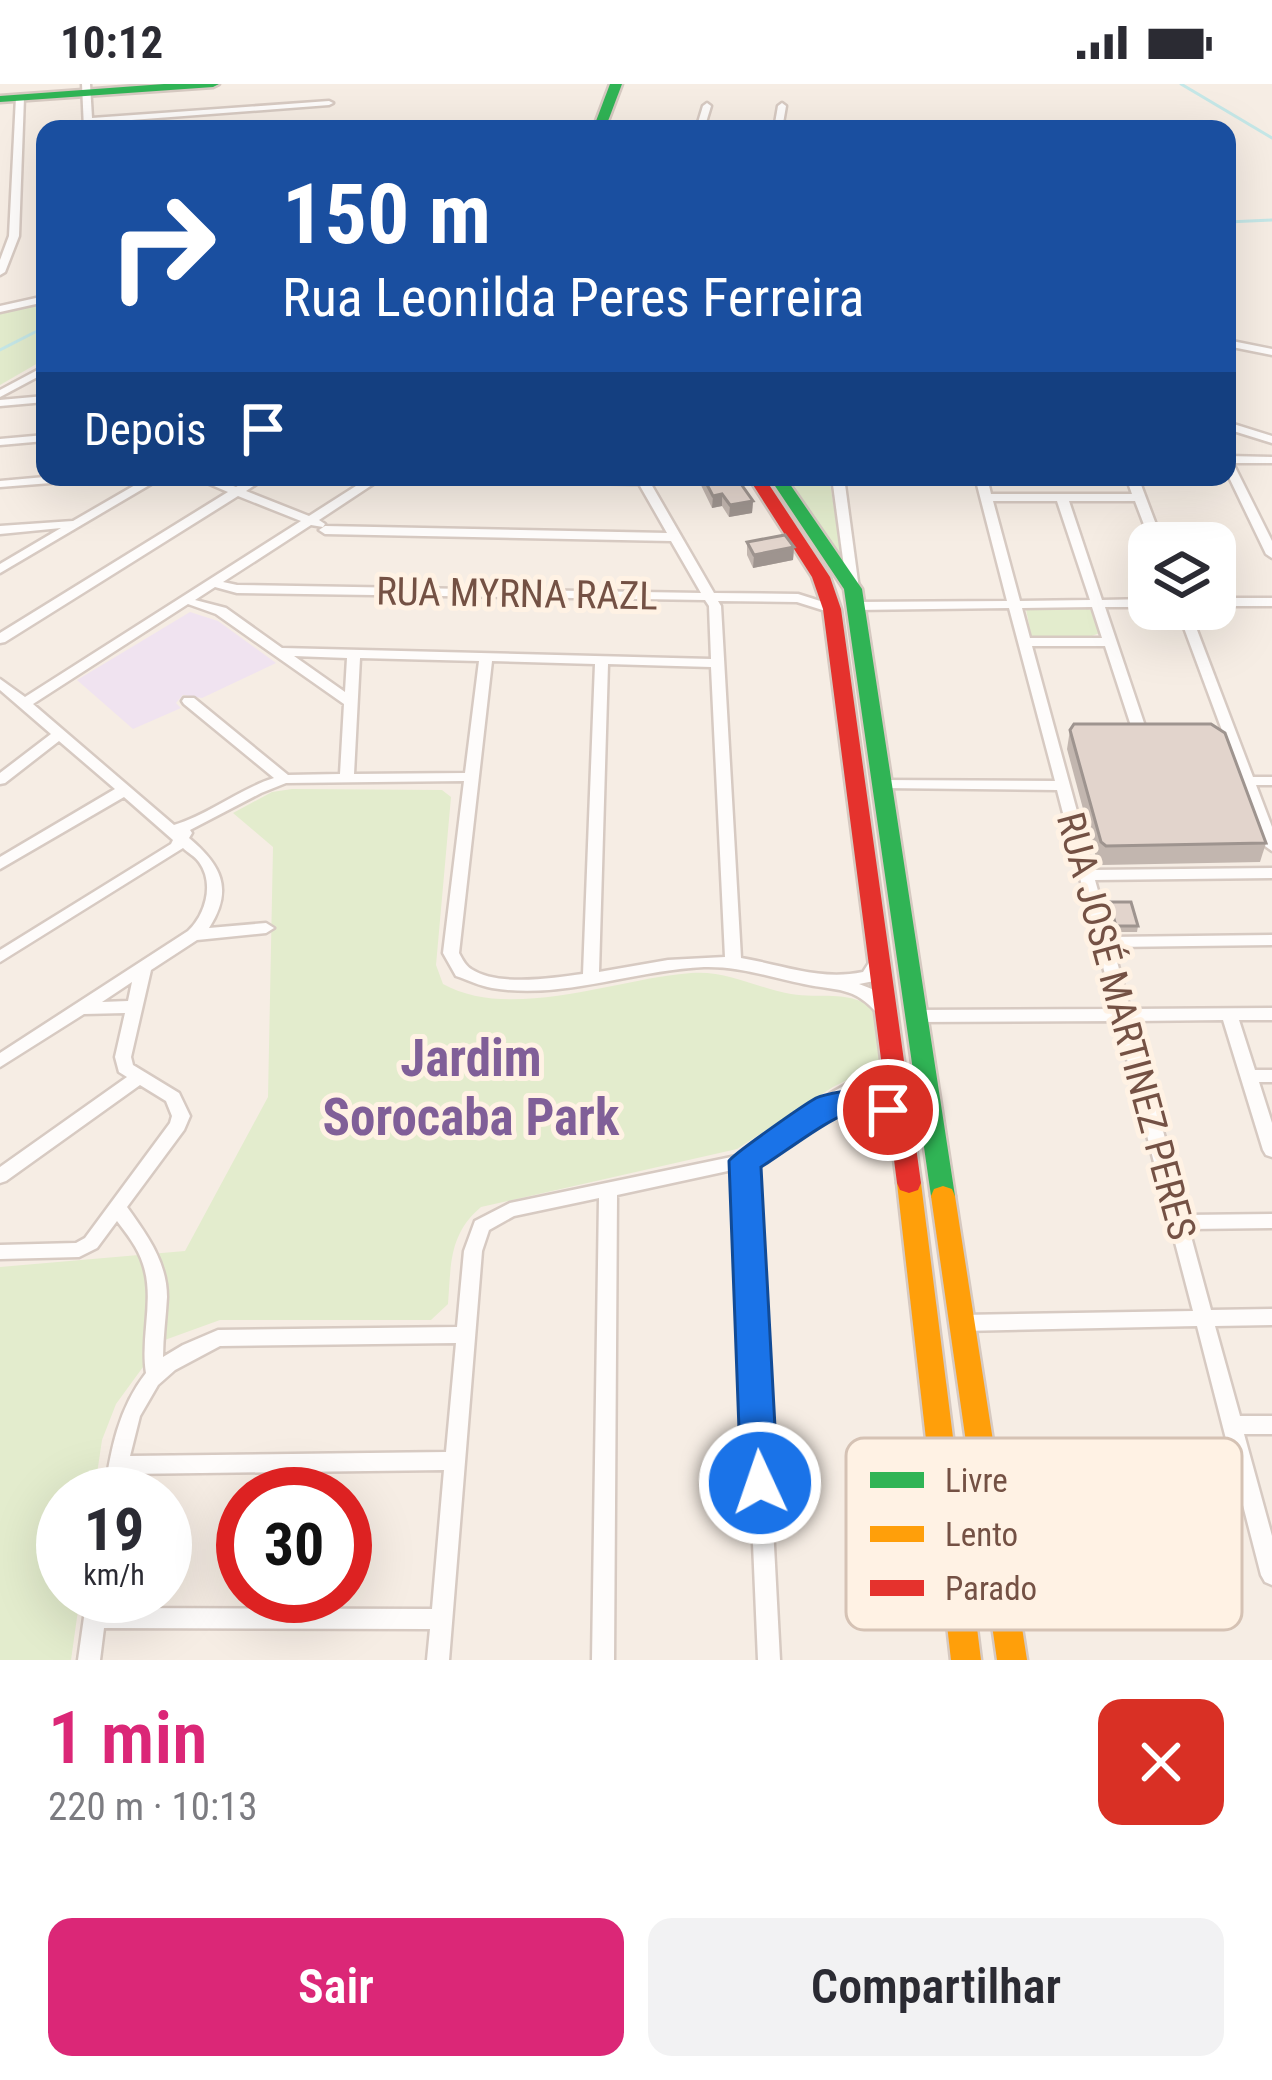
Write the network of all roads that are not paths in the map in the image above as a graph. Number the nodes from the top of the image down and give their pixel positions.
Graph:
1 (213, 84) edge
2 (625, 85) edge
3 (147, 86) edge
4 (85, 88) edge
5 (14, 93) edge
6 (329, 104) dead end
7 (707, 106) dead end
8 (782, 106) dead end
9 (87, 120) edge
10 (145, 120) edge
11 (604, 120) edge
12 (616, 120) edge
13 (703, 120) edge
14 (780, 120) edge
15 (0, 272) edge
16 (36, 301) edge
17 (3, 309) edge
18 (1262, 332) dead end
19 (1236, 344) edge
20 (1272, 349) edge
21 (36, 374) edge
22 (0, 394) edge
23 (36, 400) edge
24 (23, 401) junction
25 (0, 403) edge
26 (1236, 428) edge
27 (36, 439) edge
28 (1272, 440) edge
29 (0, 442) edge
30 (1236, 460) edge
31 (1272, 460) edge
32 (1236, 479) edge
33 (36, 481) edge
34 (0, 484) edge
35 (129, 486) edge
36 (224, 486) edge
37 (246, 486) edge
38 (364, 486) edge
39 (646, 486) edge
40 (768, 486) edge
41 (838, 486) edge
42 (983, 486) edge
43 (1136, 486) edge
44 (238, 491) junction
45 (986, 497) junction
46 (1140, 497) junction
47 (1062, 498) junction
48 (314, 519) junction
49 (1149, 522) edge
50 (77, 523) junction
51 (28, 527) junction
52 (0, 530) edge
53 (297, 530) junction
54 (325, 530) junction
55 (677, 537) junction
56 (45, 542) junction
57 (1272, 554) edge
58 (0, 569) edge
59 (225, 588) junction
60 (712, 597) junction
61 (798, 598) junction
62 (842, 598) junction
63 (1236, 602) edge
64 (1272, 602) edge
65 (1097, 603) junction
66 (1128, 603) edge
67 (1015, 604) junction
68 (177, 607) junction
69 (1191, 630) edge
70 (0, 639) edge
71 (1025, 642) junction
72 (1110, 642) junction
73 (280, 652) junction
74 (353, 654) junction
75 (485, 658) junction
76 (602, 660) junction
77 (717, 662) junction
78 (0, 683) edge
79 (351, 694) junction
80 (189, 700) dead end
81 (25, 704) junction
82 (1120, 735) edge
83 (1141, 735) junction
84 (1161, 735) edge
85 (1202, 735) edge
86 (58, 736) junction
87 (1231, 736) junction
88 (347, 777) junction
89 (470, 777) junction
90 (285, 779) junction
91 (0, 780) edge
92 (1247, 781) junction
93 (1272, 781) edge
94 (882, 784) junction
95 (1063, 786) junction
96 (123, 791) junction
97 (181, 832) junction
98 (1272, 846) edge
99 (0, 864) edge
100 (1272, 873) edge
101 (1086, 875) junction
102 (209, 920) junction
103 (266, 928) dead end
104 (234, 930) junction
105 (193, 934) junction
106 (1272, 940) edge
107 (1104, 941) junction
108 (0, 957) edge
109 (733, 962) junction
110 (878, 962) junction
111 (144, 967) junction
112 (591, 979) junction
113 (834, 982) junction
114 (134, 1007) junction
115 (79, 1008) junction
116 (884, 1010) junction
117 (1123, 1014) junction
118 (1229, 1014) junction
119 (1272, 1014) edge
120 (916, 1016) junction
121 (0, 1061) edge
122 (892, 1066) junction
123 (1249, 1076) junction
124 (1272, 1076) edge
125 (137, 1078) junction
126 (826, 1107) junction
127 (902, 1125) junction
128 (1272, 1150) edge
129 (745, 1161) junction
130 (0, 1176) edge
131 (909, 1183) junction
132 (608, 1190) junction
133 (119, 1210) junction
134 (1272, 1221) edge
135 (1179, 1222) junction
136 (0, 1252) edge
137 (1272, 1317) edge
138 (1204, 1318) junction
139 (962, 1323) junction
140 (465, 1335) junction
141 (154, 1372) junction
142 (1232, 1425) junction
143 (1272, 1425) edge
144 (939, 1438) edge
145 (979, 1438) edge
146 (1235, 1438) edge
147 (452, 1461) junction
148 (1242, 1462) edge
149 (118, 1465) joint
150 (1272, 1575) edge
151 (192, 1610) edge
152 (441, 1619) junction
153 (94, 1623) edge
154 (961, 1630) edge
155 (1008, 1630) edge
156 (89, 1660) edge
157 (439, 1660) edge
158 (603, 1660) edge
159 (769, 1660) edge
160 (965, 1660) edge
161 (1012, 1660) edge

1 - 3 main road
2 - 11 main road
2 - 12 main road
3 - 4 main road
4 - 5 main road
4 - 9 street
5 - 15 street
6 - 10 street
7 - 13 street
8 - 14 street
16 - 17 street
18 - 20 street
19 - 20 street
21 - 22 street
22 - 24 street
23 - 24 street
24 - 25 street
26 - 28 street
27 - 29 street
30 - 31 street
32 - 57 street
33 - 34 street
35 - 50 street
36 - 44 street
37 - 44 street
38 - 48 street
39 - 55 street
40 - 62 main road
41 - 62 street
42 - 45 street, RUA JOSÉ MARTINEZ PERES
43 - 46 street
44 - 48 street
44 - 70 street
45 - 47 street
45 - 67 street, RUA JOSÉ MARTINEZ PERES
46 - 47 street
46 - 49 street
47 - 65 street
48 - 53 street
48 - 54 street
50 - 51 street
50 - 56 street
51 - 52 street
51 - 56 street
53 - 54 street
53 - 59 street
54 - 55 street
55 - 60 street
56 - 58 street
59 - 60 street, RUA MYRNA RAZL
59 - 68 street
59 - 68 street
59 - 73 street
60 - 61 street, RUA MYRNA RAZL
60 - 77 street
61 - 62 street, RUA MYRNA RAZL
61 - 62 street, RUA MYRNA RAZL
62 - 67 street
62 - 94 main road
62 - 110 main road
63 - 64 street
65 - 66 street
65 - 67 street
65 - 72 street
67 - 71 street, RUA JOSÉ MARTINEZ PERES
68 - 81 street
69 - 87 street
71 - 72 street
71 - 95 street, RUA JOSÉ MARTINEZ PERES
72 - 83 street
73 - 74 street
73 - 79 street
74 - 75 street
74 - 79 street
75 - 76 street
75 - 89 street
76 - 77 street
76 - 112 street
77 - 109 street
78 - 81 street
79 - 88 street
80 - 90 street
81 - 86 street
82 - 83 street
83 - 84 street
85 - 87 street
86 - 91 street
86 - 96 street
87 - 92 street
88 - 89 street
88 - 90 street
89 - 112 street
90 - 97 street
92 - 93 street
92 - 98 street
94 - 95 street
94 - 120 main road
95 - 101 street, RUA JOSÉ MARTINEZ PERES
96 - 97 street
96 - 99 street
97 - 102 street
97 - 108 street
100 - 101 street
101 - 107 street, RUA JOSÉ MARTINEZ PERES
102 - 104 street
102 - 105 street
103 - 104 street
104 - 105 street
105 - 111 street
106 - 107 street
107 - 117 street, RUA JOSÉ MARTINEZ PERES
109 - 112 street
109 - 113 street
110 - 113 street
110 - 116 main road
111 - 114 street
111 - 115 street
113 - 116 street
114 - 115 street
114 - 125 street
115 - 121 street
116 - 122 main road
117 - 118 street
117 - 120 street
117 - 135 street, RUA JOSÉ MARTINEZ PERES
118 - 119 street
118 - 123 street
120 - 139 main road
122 - 126 street
122 - 127 main road
123 - 124 street
123 - 128 street
125 - 130 street
125 - 133 street
126 - 127 street
126 - 129 street
127 - 131 main road
129 - 132 street
129 - 159 street
131 - 139 main road
131 - 144 main road
132 - 140 street
132 - 158 street
133 - 136 street
133 - 141 street
134 - 135 street
135 - 138 street, RUA JOSÉ MARTINEZ PERES
137 - 138 street
138 - 139 street
138 - 142 street, RUA JOSÉ MARTINEZ PERES
139 - 145 main road
140 - 141 street
140 - 147 street
141 - 149 street
142 - 143 street
142 - 146 street, RUA JOSÉ MARTINEZ PERES
147 - 149 street
147 - 152 street
148 - 150 street, RUA JOSÉ MARTINEZ PERES
151 - 152 street
152 - 157 street
153 - 156 street
154 - 160 main road
155 - 161 main road

